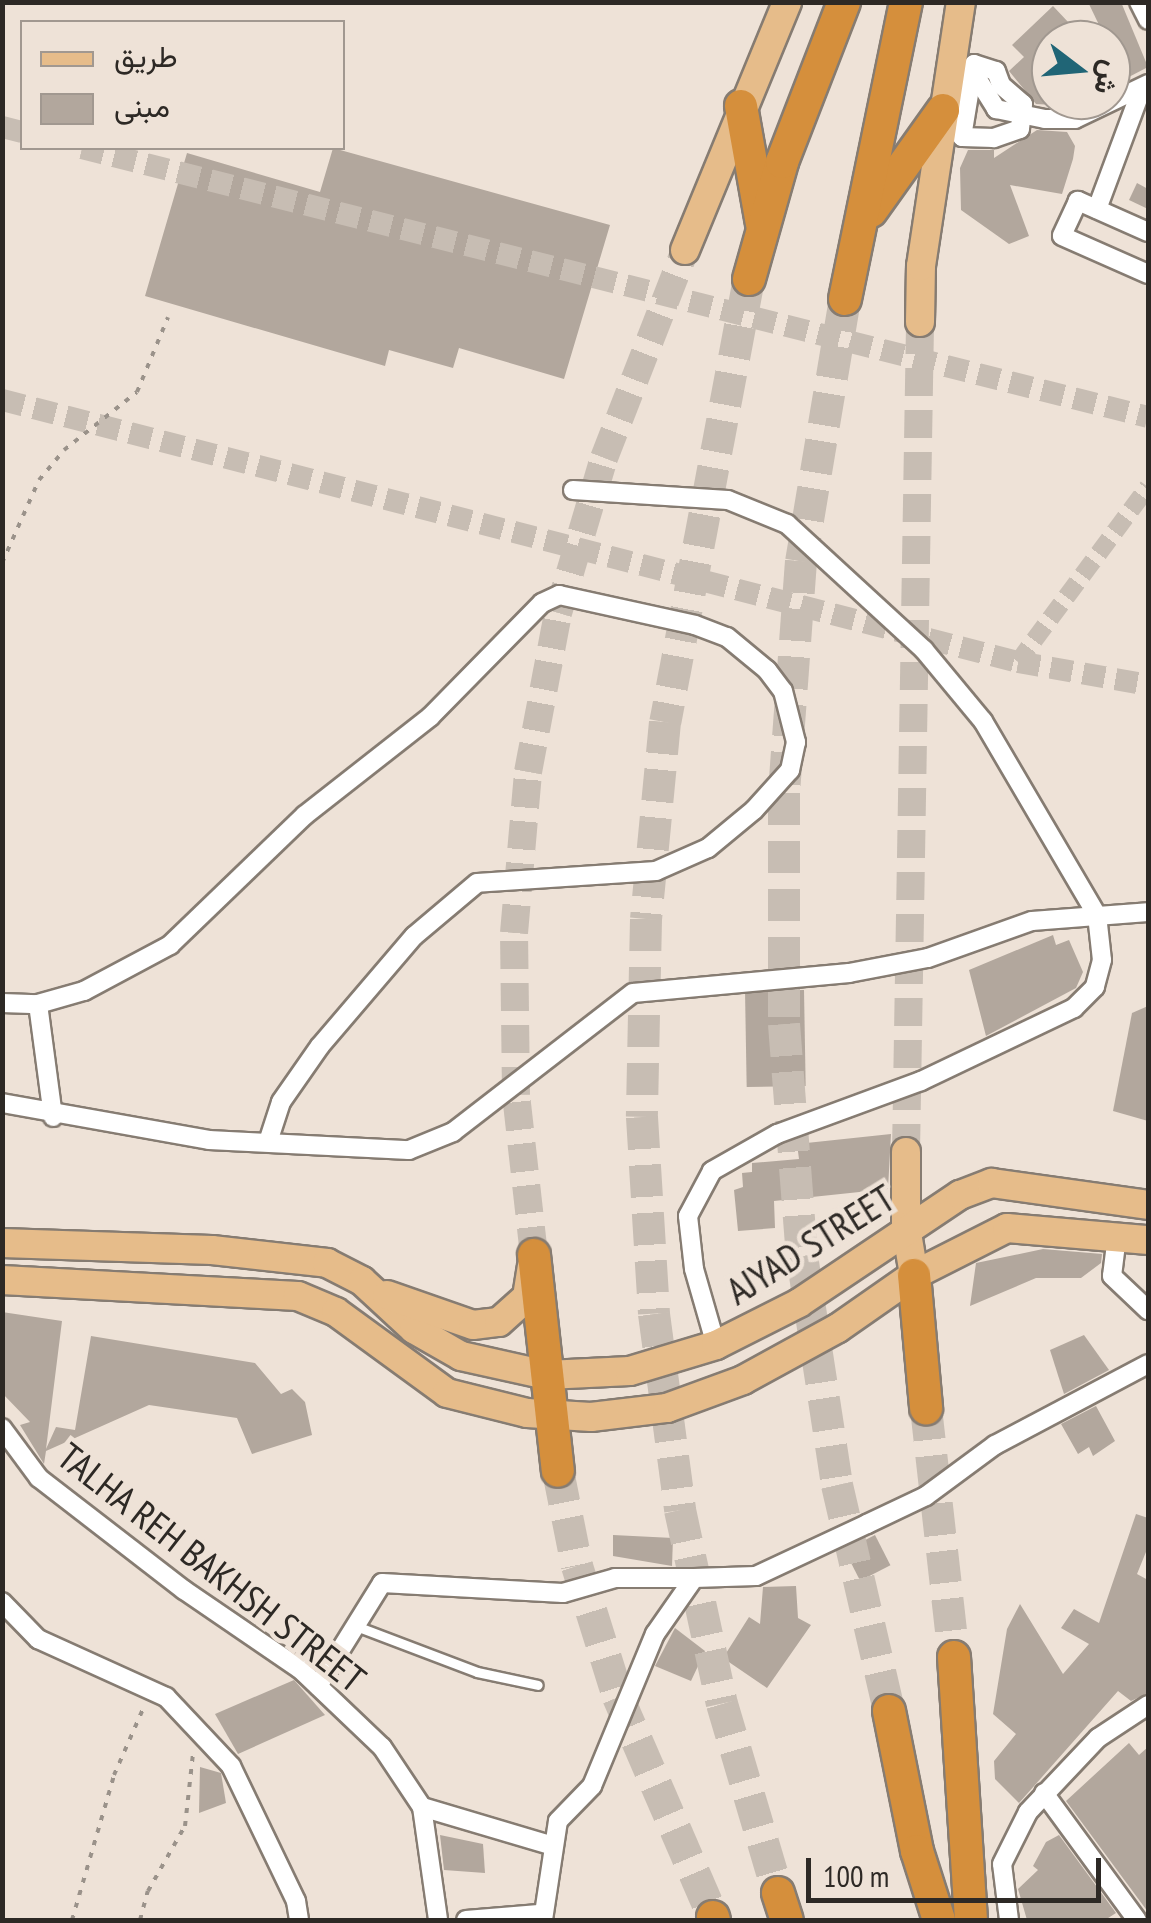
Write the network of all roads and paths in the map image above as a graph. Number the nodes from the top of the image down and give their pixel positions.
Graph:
1 (786, 2) edge
2 (844, 2) edge
3 (906, 2) edge
4 (962, 2) edge
5 (1139, 2) edge
6 (1148, 20) edge
7 (1146, 86) edge
8 (954, 91) junction
9 (741, 106) junction
10 (1022, 114) junction
11 (1098, 209) junction
12 (762, 224) junction
13 (860, 227) junction
14 (1148, 232) edge
15 (685, 250) tunnel mouth
16 (1148, 274) edge
17 (748, 279) tunnel mouth
18 (844, 299) tunnel mouth
19 (168, 317) dead end
20 (920, 322) tunnel mouth
21 (573, 490) dead end
22 (2, 563) edge
23 (1148, 912) edge
24 (1097, 914) junction
25 (2, 1003) edge
26 (38, 1004) junction
27 (2, 1104) edge
28 (53, 1117) junction
29 (269, 1140) junction
30 (906, 1152) tunnel mouth
31 (1148, 1205) edge
32 (906, 1227) junction
33 (1117, 1236) junction
34 (1148, 1240) edge
35 (2, 1243) edge
36 (534, 1255) joint
37 (914, 1275) junction
38 (2, 1280) edge
39 (362, 1281) junction
40 (1148, 1310) edge
41 (716, 1346) junction
42 (1148, 1364) edge
43 (547, 1375) junction
44 (926, 1408) tunnel mouth
45 (553, 1415) junction
46 (2, 1428) edge
47 (558, 1470) tunnel mouth
48 (694, 1578) junction
49 (2, 1602) edge
50 (354, 1626) junction
51 (954, 1658) tunnel mouth
52 (538, 1685) dead end
53 (318, 1686) junction
54 (151, 1691) junction
55 (1148, 1705) edge
56 (889, 1710) tunnel mouth
57 (196, 1729) junction
58 (1044, 1793) junction
59 (422, 1806) junction
60 (550, 1846) junction
61 (540, 1917) edge
62 (72, 1920) edge
63 (140, 1920) edge
64 (299, 1920) edge
65 (438, 1920) edge
66 (466, 1920) edge
67 (939, 1920) edge
68 (972, 1920) edge
69 (1009, 1920) edge
70 (1137, 1920) edge

1 - 9 main road
2 - 12 highway
3 - 13 highway
4 - 8 main road
5 - 6 street
7 - 10 street
7 - 11 street
8 - 10 street
8 - 10 street
8 - 13 highway
8 - 20 main road
9 - 12 highway
9 - 15 main road
11 - 14 street
11 - 16 street
12 - 17 highway
13 - 18 highway
19 - 22 path
21 - 24 street
23 - 24 street
24 - 29 street
24 - 41 street
25 - 26 street
26 - 28 street
26 - 29 street
27 - 28 street
28 - 29 street
30 - 32 main road
31 - 32 main road, AJYAD STREET
32 - 37 main road
32 - 41 main road, AJYAD STREET
33 - 34 main road
33 - 37 main road
33 - 40 street
35 - 39 main road, AJYAD STREET
36 - 39 main road
36 - 43 highway
37 - 44 highway
37 - 45 main road
38 - 45 main road
39 - 43 main road, AJYAD STREET
41 - 43 main road, AJYAD STREET
42 - 48 street
43 - 45 highway
45 - 47 highway
46 - 53 street, TALHA REH BAKHSH STREET
48 - 50 street
48 - 60 street
49 - 54 street
50 - 52 lane
50 - 53 street
51 - 68 highway
53 - 59 street, TALHA REH BAKHSH STREET
54 - 57 street
54 - 62 path
55 - 58 street
56 - 67 highway
57 - 63 path
57 - 64 street
58 - 69 street
58 - 70 street
59 - 60 street
59 - 65 street, TALHA REH BAKHSH STREET
60 - 61 street
61 - 66 street

